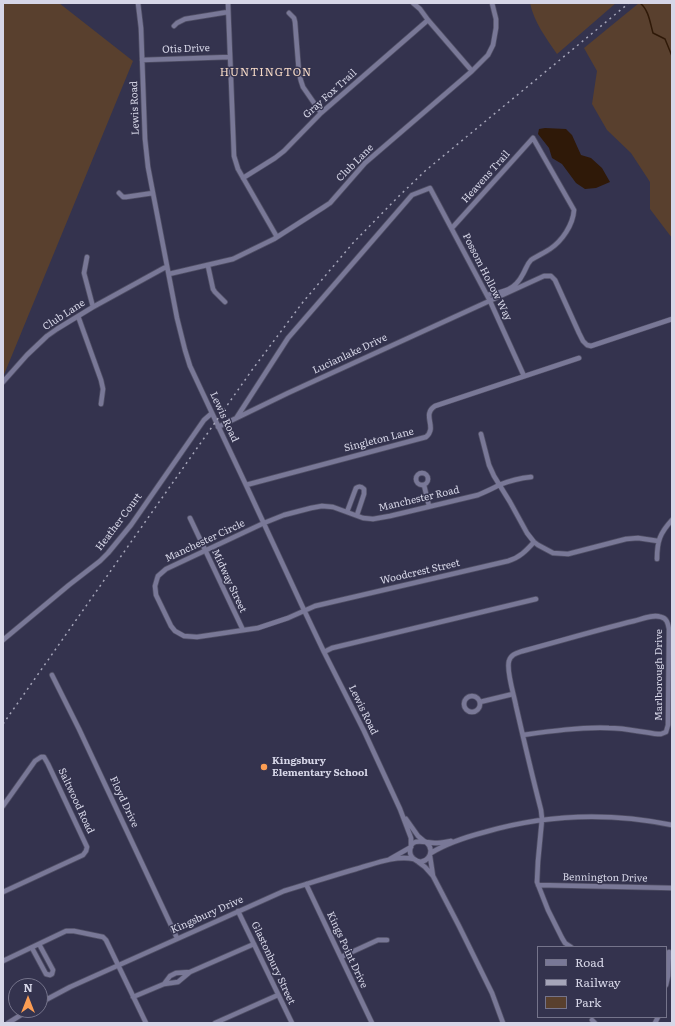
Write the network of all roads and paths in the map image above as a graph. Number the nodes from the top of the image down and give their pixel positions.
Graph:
1 (138, 3) edge
2 (228, 3) edge
3 (413, 3) edge
4 (492, 3) edge
5 (228, 12) junction
6 (289, 13) dead end
7 (428, 20) junction
8 (174, 26) dead end
9 (230, 57) junction
10 (142, 60) junction
11 (472, 71) junction
12 (321, 113) junction
13 (243, 178) junction
14 (153, 193) junction
15 (119, 194) dead end
16 (452, 228) junction
17 (277, 237) junction
18 (87, 257) dead end
19 (208, 266) junction
20 (167, 267) junction
21 (169, 274) junction
22 (487, 295) junction
23 (490, 300) junction
24 (225, 302) dead end
25 (93, 307) junction
26 (78, 316) junction
27 (672, 319) edge
28 (579, 358) dead end
29 (524, 376) junction
30 (3, 382) edge
31 (102, 404) dead end
32 (212, 413) junction
33 (236, 418) junction
34 (218, 427) junction
35 (481, 434) dead end
36 (531, 477) dead end
37 (246, 485) junction
38 (424, 485) dead end
39 (499, 486) junction
40 (430, 506) junction
41 (347, 512) junction
42 (357, 516) junction
43 (190, 518) dead end
44 (672, 520) edge
45 (264, 523) junction
46 (658, 541) junction
47 (534, 542) junction
48 (205, 551) junction
49 (657, 559) dead end
50 (536, 599) dead end
51 (304, 610) junction
52 (243, 630) junction
53 (3, 640) edge
54 (324, 652) junction
55 (52, 675) dead end
56 (513, 694) junction
57 (480, 702) dead end
58 (523, 735) junction
59 (3, 806) edge
60 (400, 809) junction
61 (542, 819) junction
62 (672, 825) edge
63 (460, 840) junction
64 (426, 842) junction
65 (411, 847) junction
66 (431, 854) junction
67 (387, 860) junction
68 (415, 860) junction
69 (432, 876) junction
70 (306, 884) junction
71 (538, 885) junction
72 (672, 888) edge
73 (3, 892) edge
74 (238, 911) junction
75 (177, 938) junction
76 (387, 940) dead end
77 (39, 944) junction
78 (254, 944) junction
79 (569, 946) edge
80 (32, 948) junction
81 (669, 952) edge
82 (341, 957) junction
83 (3, 961) edge
84 (118, 965) junction
85 (190, 972) junction
86 (667, 980) edge
87 (164, 984) junction
88 (278, 995) junction
89 (134, 997) junction
90 (48, 998) edge
91 (146, 1023) edge
92 (215, 1023) edge
93 (292, 1023) edge
94 (372, 1023) edge
95 (504, 1023) edge

1 - 10 street, Lewis Road
2 - 5 street
3 - 7 street
4 - 11 street, Club Lane
5 - 8 street
5 - 9 street
6 - 12 street
7 - 11 street
7 - 12 street, Gray Fox Trail
9 - 10 street, Otis Drive
9 - 13 street
10 - 14 street, Lewis Road
11 - 17 street, Club Lane
12 - 13 street, Gray Fox Trail
13 - 17 street
14 - 15 street
14 - 20 street, Lewis Road
16 - 22 street, Possom Hollow Way
16 - 22 street, Heavens Trail
16 - 33 street, Possom Hollow Way
17 - 19 street, Club Lane
18 - 25 street
19 - 21 street, Club Lane
19 - 24 street
20 - 21 street, Lewis Road
20 - 25 street, Club Lane
21 - 32 street, Lewis Road
22 - 23 street, Possom Hollow Way
23 - 27 street, Lucianlake Drive
23 - 29 street, Possom Hollow Way
23 - 33 street, Lucianlake Drive
25 - 26 street, Club Lane
26 - 30 street, Club Lane
26 - 31 street
28 - 29 street, Singleton Lane
29 - 37 street, Singleton Lane
32 - 34 street, Lewis Road
32 - 53 street, Heather Court
33 - 34 street, Lucianlake Drive
34 - 37 street, Lewis Road
35 - 39 street
36 - 39 street, Manchester Road
37 - 45 street, Lewis Road
38 - 40 street
39 - 40 street, Manchester Road
39 - 47 street
40 - 42 street, Manchester Road
41 - 42 street, Manchester Road
41 - 42 street
41 - 45 street, Manchester Road
43 - 48 street, Midway Street
44 - 46 street
45 - 48 street, Manchester Circle
45 - 51 street, Lewis Road
46 - 47 street
46 - 49 street
47 - 51 street, Woodcrest Street
48 - 52 street, Midway Street
48 - 52 street, Manchester Circle
50 - 54 street
51 - 52 street, Manchester Circle
51 - 54 street, Lewis Road
54 - 60 street, Lewis Road
55 - 75 street, Floyd Drive
56 - 57 street
56 - 58 street, Marlborough Drive
56 - 58 street, Marlborough Drive
58 - 61 street, Marlborough Drive
59 - 73 street, Saltwood Road
60 - 64 street, Lewis Road
60 - 65 street, Lewis Road
61 - 62 street, Kingsbury Drive
61 - 63 street, Kingsbury Drive
61 - 71 street, Marlborough Drive
63 - 64 street, Kingsbury Drive
63 - 66 street, Kingsbury Drive
64 - 65 street, Kingsbury Drive
64 - 66 street
65 - 67 street, Kingsbury Drive
65 - 68 street
66 - 68 street, Kingsbury Drive
66 - 69 street
67 - 68 street, Kingsbury Drive
67 - 70 street, Kingsbury Drive
68 - 69 street
69 - 95 street
70 - 74 street, Kingsbury Drive
70 - 82 street, Kings Point Drive
71 - 72 street, Bennington Drive
71 - 79 street
74 - 75 street, Kingsbury Drive
74 - 78 street, Glastonbury Street
75 - 84 street, Kingsbury Drive
76 - 82 street
77 - 80 street
77 - 80 street
77 - 84 street
78 - 85 street
78 - 88 street, Glastonbury Street
80 - 83 street
81 - 86 street
82 - 94 street, Kings Point Drive
84 - 89 street
84 - 90 street, Kingsbury Drive
85 - 87 street
85 - 87 street
87 - 89 street
88 - 92 street
88 - 93 street, Glastonbury Street
89 - 91 street

